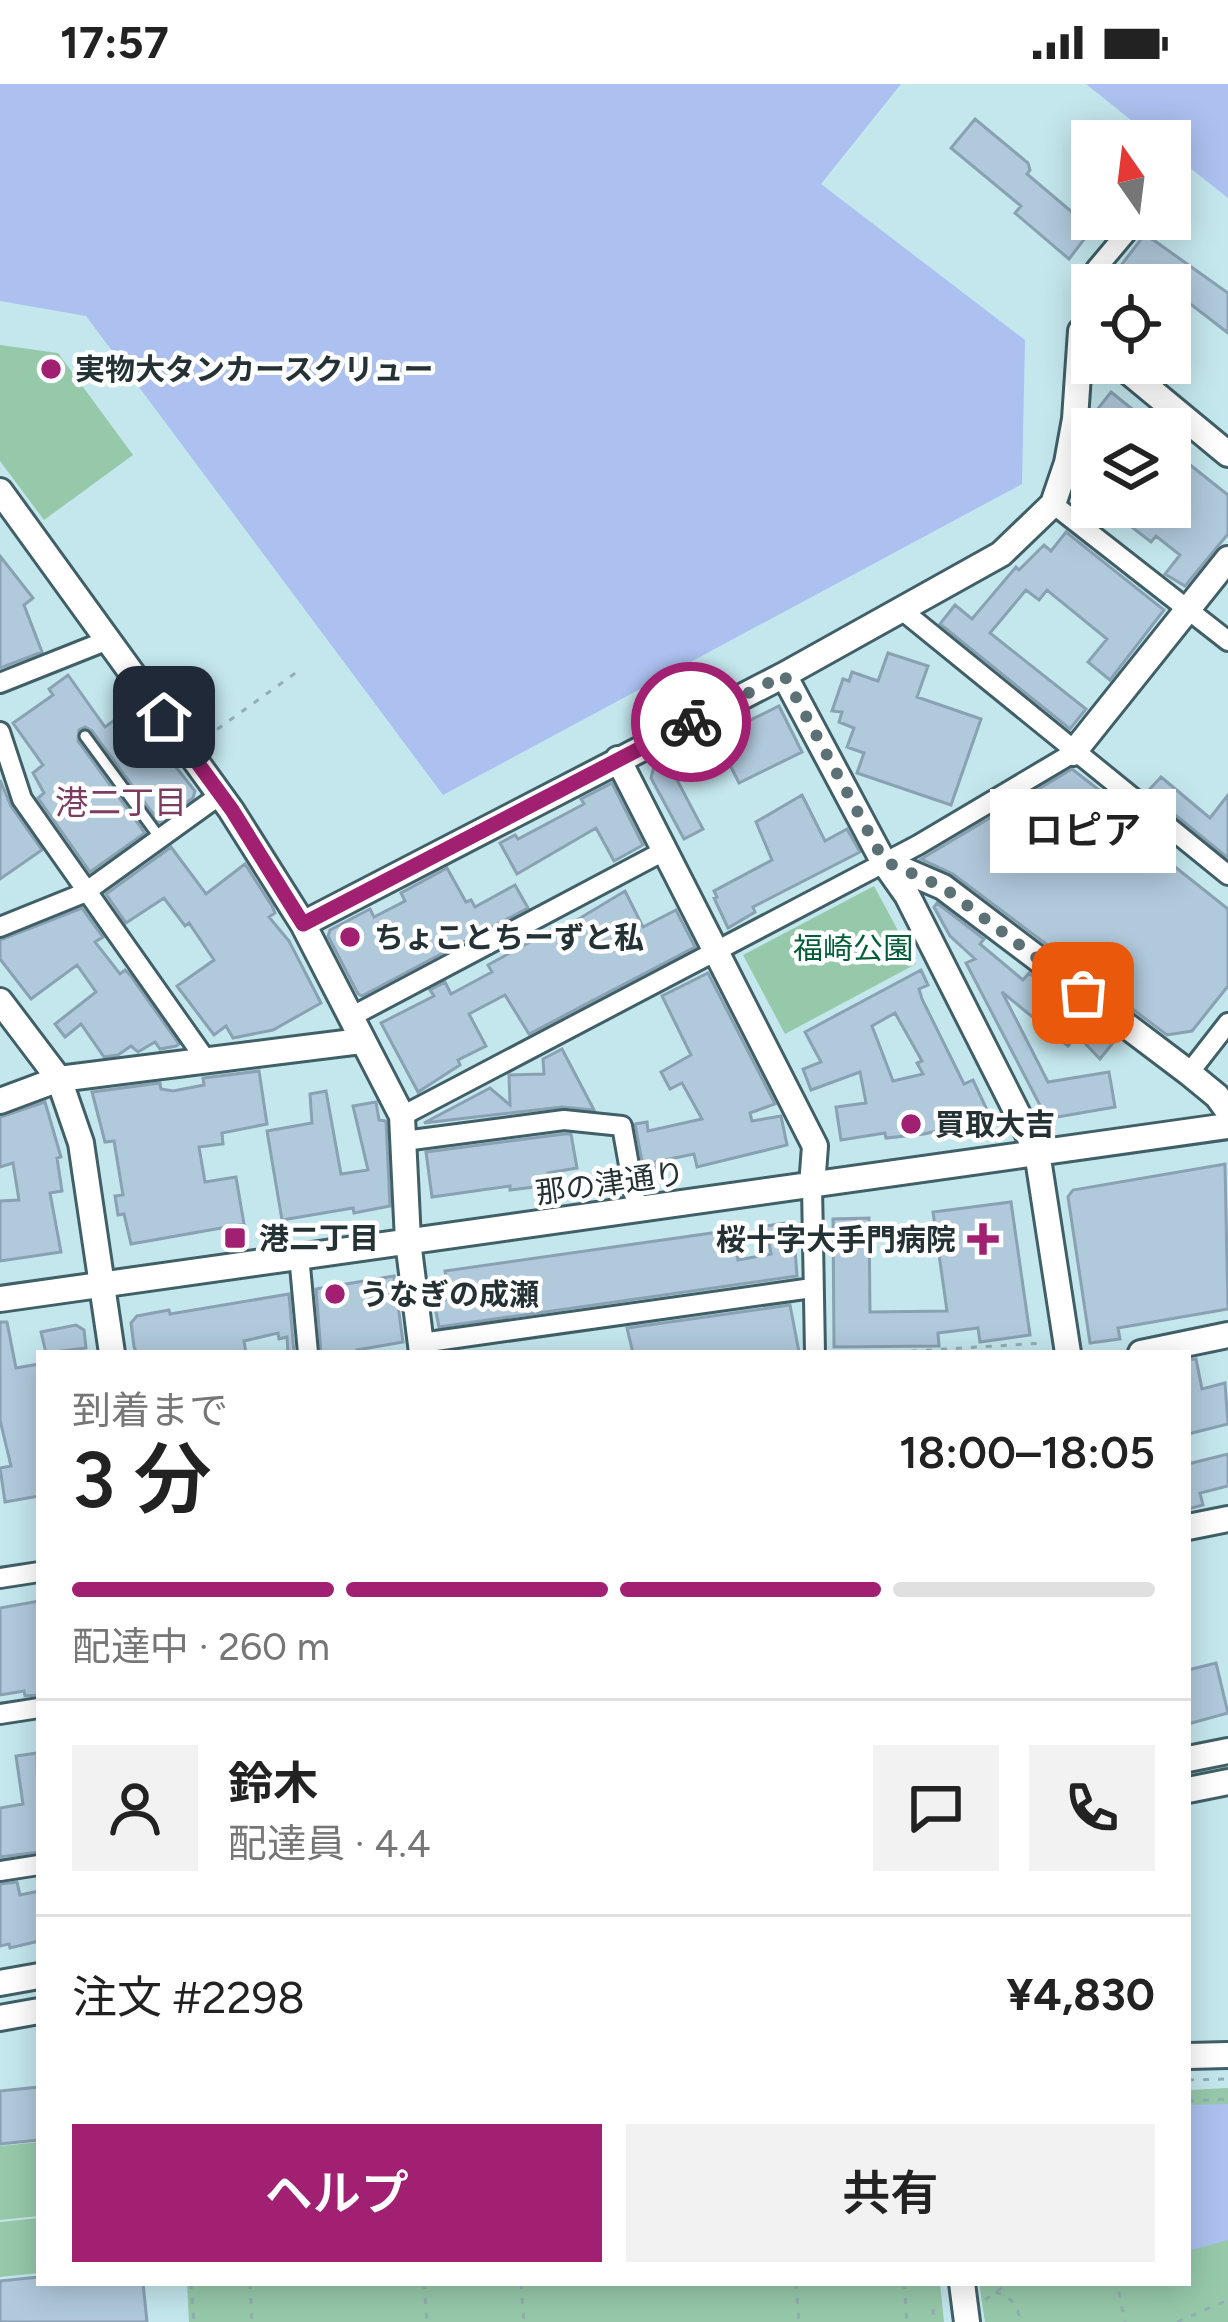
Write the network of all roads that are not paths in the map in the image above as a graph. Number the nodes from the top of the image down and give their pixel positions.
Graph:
1 (1120, 240) edge
2 (1100, 264) edge
3 (1080, 384) edge
4 (1143, 384) edge
5 (1228, 454) edge
6 (0, 491) edge
7 (1053, 504) junction
8 (1228, 559) edge
9 (1189, 609) junction
10 (903, 611) junction
11 (107, 640) junction
12 (1228, 641) edge
13 (784, 675) junction
14 (0, 683) edge
15 (0, 732) edge
16 (85, 736) dead end
17 (1073, 753) junction
18 (618, 759) junction
19 (220, 795) junction
20 (160, 838) junction
21 (664, 851) junction
22 (884, 861) junction
23 (1228, 875) edge
24 (85, 893) junction
25 (303, 924) junction
26 (0, 927) edge
27 (716, 951) junction
28 (0, 1001) edge
29 (360, 1012) dead end
30 (1228, 1023) edge
31 (361, 1041) junction
32 (206, 1060) junction
33 (1189, 1073) junction
34 (59, 1079) junction
35 (0, 1101) edge
36 (1228, 1111) edge
37 (1228, 1126) edge
38 (403, 1128) junction
39 (1037, 1152) junction
40 (812, 1186) junction
41 (637, 1210) junction
42 (408, 1241) junction
43 (299, 1256) junction
44 (102, 1285) junction
45 (812, 1288) junction
46 (0, 1299) edge
47 (1228, 1335) edge
48 (421, 1348) edge
49 (1060, 1348) edge
50 (112, 1350) edge
51 (308, 1350) edge
52 (815, 1350) edge
53 (1156, 1350) edge
54 (1228, 1519) edge
55 (1191, 1526) edge
56 (36, 1572) edge
57 (0, 1578) edge
58 (36, 1708) edge
59 (0, 1714) edge
60 (1228, 1751) edge
61 (1191, 1758) edge
62 (1228, 1782) edge
63 (1191, 1789) edge
64 (36, 1865) edge
65 (0, 1871) edge
66 (36, 1977) edge
67 (0, 1983) edge
68 (36, 2012) edge
69 (0, 2018) edge
70 (1228, 2054) edge
71 (1191, 2056) edge

1 - 2 street
3 - 7 street
4 - 5 street
6 - 11 street
7 - 9 street
7 - 10 street
8 - 9 street
9 - 12 street
9 - 17 street
10 - 13 street
10 - 17 street
11 - 14 street
11 - 19 street
13 - 18 street
13 - 22 street
15 - 24 street
16 - 20 lane
17 - 22 street
17 - 23 street
18 - 21 street
18 - 25 street
19 - 20 street
19 - 25 street
20 - 24 street
21 - 27 street
21 - 29 street
22 - 27 street
22 - 33 street
22 - 39 street
24 - 26 street
24 - 32 street
25 - 31 street
27 - 38 street
27 - 40 street
28 - 34 street
30 - 33 street
31 - 32 street
31 - 38 street
32 - 34 street
33 - 36 street
34 - 35 street
34 - 44 street
37 - 39 street, 那の津通り
38 - 41 street
38 - 42 street
39 - 40 street, 那の津通り
39 - 49 street
40 - 41 street, 那の津通り
40 - 45 street
41 - 42 street, 那の津通り
42 - 43 street, 那の津通り
42 - 48 street
43 - 44 street, 那の津通り
43 - 51 street
44 - 46 street, 那の津通り
44 - 50 street
45 - 48 street
45 - 52 street
47 - 53 street
54 - 55 street
56 - 57 street
58 - 59 street
60 - 61 street
62 - 63 street
64 - 65 street
66 - 67 street
68 - 69 street
70 - 71 street

